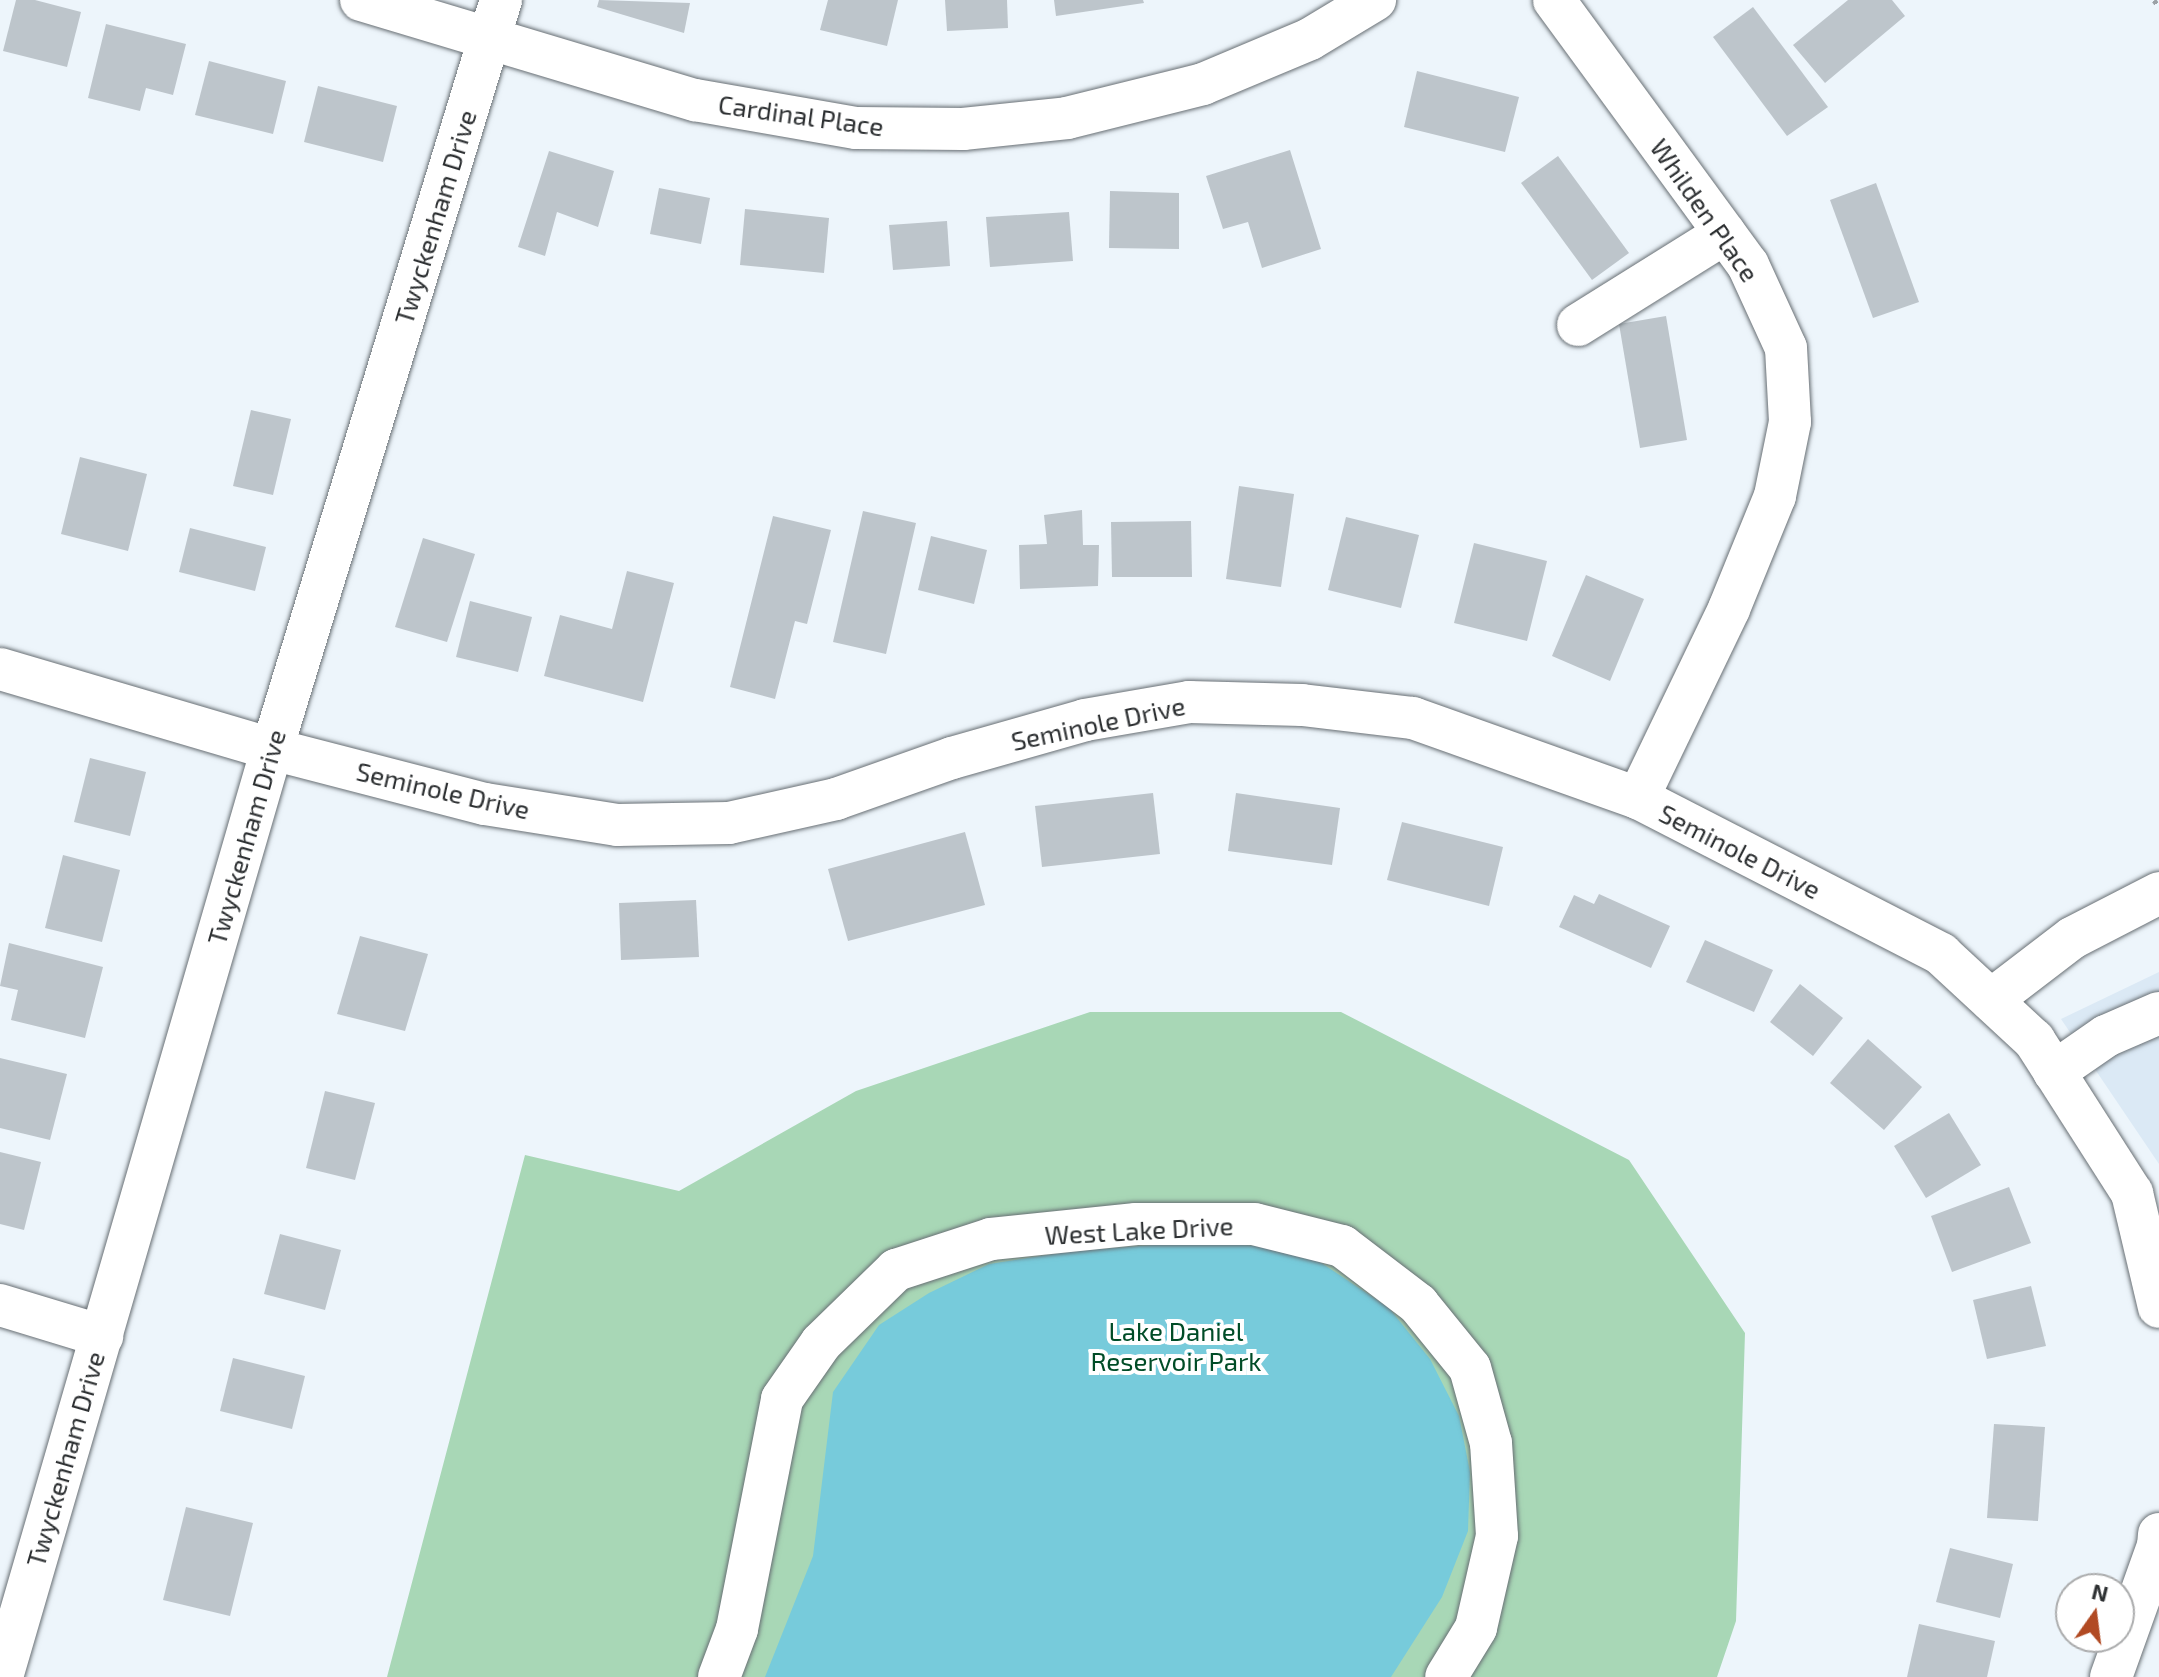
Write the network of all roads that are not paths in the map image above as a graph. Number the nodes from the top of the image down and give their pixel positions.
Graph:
1 (361, 0) edge
2 (1375, 0) edge
3 (1554, 0) edge
4 (495, 19) edge
5 (1725, 233) junction
6 (1578, 325) dead end
7 (0, 669) edge
8 (272, 749) junction
9 (1638, 798) junction
10 (2159, 893) edge
11 (1991, 1000) junction
12 (2159, 1013) edge
13 (2054, 1072) junction
14 (0, 1305) edge
15 (2159, 1307) edge
16 (102, 1336) junction
17 (2159, 1534) edge
18 (2, 1677) edge
19 (719, 1677) edge
20 (1446, 1677) edge
21 (2111, 1677) edge

1 - 4 street, Cardinal Place
2 - 4 street, Cardinal Place
3 - 5 street, Whilden Place
4 - 8 street, Twyckenham Drive
5 - 6 street
5 - 9 street, Whilden Place
7 - 8 street, Seminole Drive
8 - 9 street, Seminole Drive
8 - 16 street, Twyckenham Drive
9 - 11 street, Seminole Drive
10 - 11 street
11 - 13 street, Seminole Drive
12 - 13 street
13 - 15 street, Seminole Drive
14 - 16 street
16 - 18 street, Twyckenham Drive
17 - 21 street
19 - 20 street, West Lake Drive

